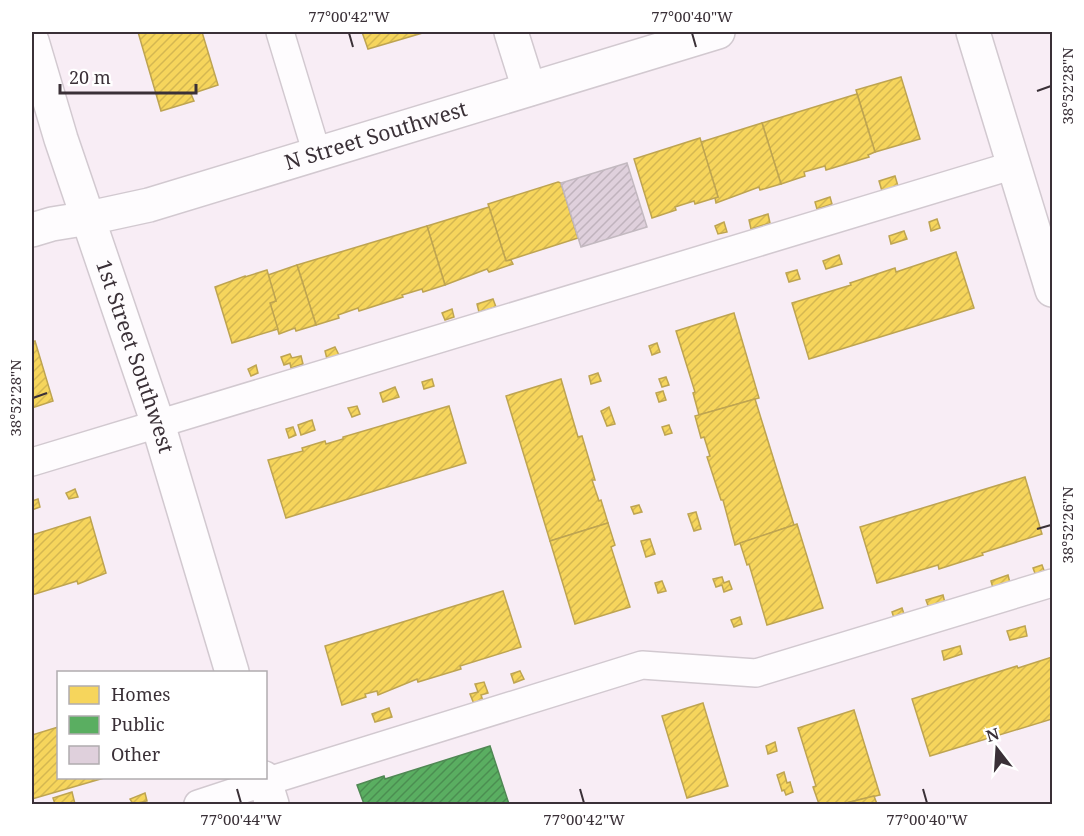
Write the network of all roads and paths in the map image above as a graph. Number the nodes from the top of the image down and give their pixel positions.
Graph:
1 (280, 32) edge
2 (511, 32) edge
3 (718, 32) edge
4 (974, 32) edge
5 (32, 41) edge
6 (529, 89) junction
7 (317, 154) junction
8 (1014, 165) junction
9 (89, 218) junction
10 (32, 230) edge
11 (1053, 290) edge
12 (158, 424) junction
13 (32, 462) edge
14 (1053, 583) edge
15 (232, 671) edge
16 (267, 788) edge
17 (198, 804) edge

1 - 7 lane
2 - 6 street
3 - 6 street, N Street Southwest
4 - 8 street
5 - 9 street, 1st Street Southwest
6 - 7 street, N Street Southwest
7 - 9 street, N Street Southwest
8 - 11 street
8 - 12 lane
9 - 10 street, N Street Southwest
9 - 12 street, 1st Street Southwest
12 - 13 lane
12 - 15 street, 1st Street Southwest
14 - 16 lane
16 - 17 lane

